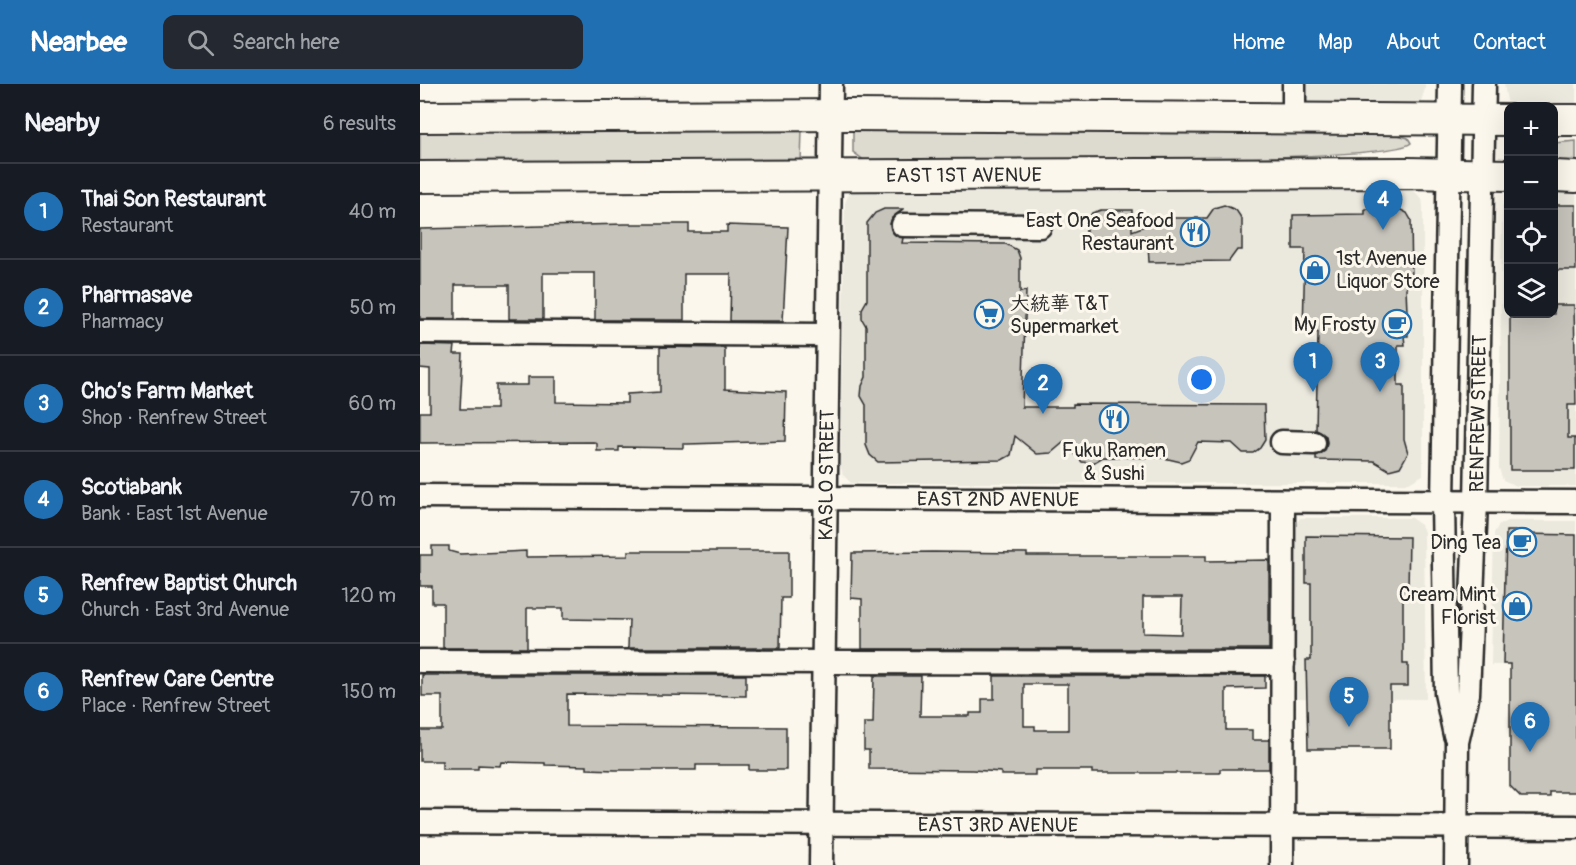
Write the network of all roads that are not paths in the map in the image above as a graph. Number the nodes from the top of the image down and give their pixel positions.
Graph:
1 (831, 84) edge
2 (1294, 84) edge
3 (1450, 84) edge
4 (1484, 84) edge
5 (831, 116) junction
6 (420, 117) edge
7 (1294, 117) junction
8 (1449, 119) junction
9 (1496, 119) edge
10 (1558, 120) edge
11 (1576, 120) edge
12 (1447, 174) junction
13 (1495, 175) edge
14 (1558, 176) edge
15 (420, 177) edge
16 (829, 177) junction
17 (1576, 177) edge
18 (903, 225) dead end
19 (1040, 226) dead end
20 (420, 332) edge
21 (826, 335) junction
22 (1282, 442) dead end
23 (1314, 443) dead end
24 (420, 496) edge
25 (824, 498) junction
26 (1283, 501) junction
27 (1443, 502) junction
28 (1476, 502) junction
29 (1576, 502) edge
30 (420, 661) edge
31 (822, 661) junction
32 (1283, 663) junction
33 (1457, 742) junction
34 (420, 822) edge
35 (821, 823) junction
36 (1282, 824) junction
37 (1456, 826) junction
38 (1576, 827) edge
39 (821, 865) edge
40 (1282, 865) edge
41 (1456, 865) edge

1 - 5 street, KASLO STREET
2 - 7 street
3 - 8 street, RENFREW STREET
4 - 9 street, RENFREW STREET
5 - 6 main road
5 - 7 main road
5 - 16 street, KASLO STREET
7 - 8 main road
8 - 9 main road
8 - 12 street, RENFREW STREET
9 - 13 street, RENFREW STREET
10 - 11 main road
12 - 13 main road, EAST 1ST AVENUE
12 - 16 main road, EAST 1ST AVENUE
12 - 27 street, RENFREW STREET
13 - 28 street, RENFREW STREET
14 - 17 main road
15 - 16 main road, EAST 1ST AVENUE
16 - 21 street, KASLO STREET
18 - 19 street
20 - 21 street
21 - 25 street, KASLO STREET
22 - 23 street
24 - 25 street, EAST 2ND AVENUE
25 - 26 street, EAST 2ND AVENUE
25 - 31 street, KASLO STREET
26 - 27 street, EAST 2ND AVENUE
26 - 32 street
27 - 28 street, EAST 2ND AVENUE
27 - 33 street, RENFREW STREET
28 - 29 street, EAST 2ND AVENUE
28 - 33 street, RENFREW STREET
30 - 31 street
31 - 32 street
31 - 35 street, KASLO STREET
32 - 36 street
33 - 37 street, RENFREW STREET
34 - 35 street, EAST 3RD AVENUE
35 - 36 street, EAST 3RD AVENUE
35 - 39 street, KASLO STREET
36 - 37 street, EAST 3RD AVENUE
36 - 40 street
37 - 38 street, EAST 3RD AVENUE
37 - 41 street, RENFREW STREET

